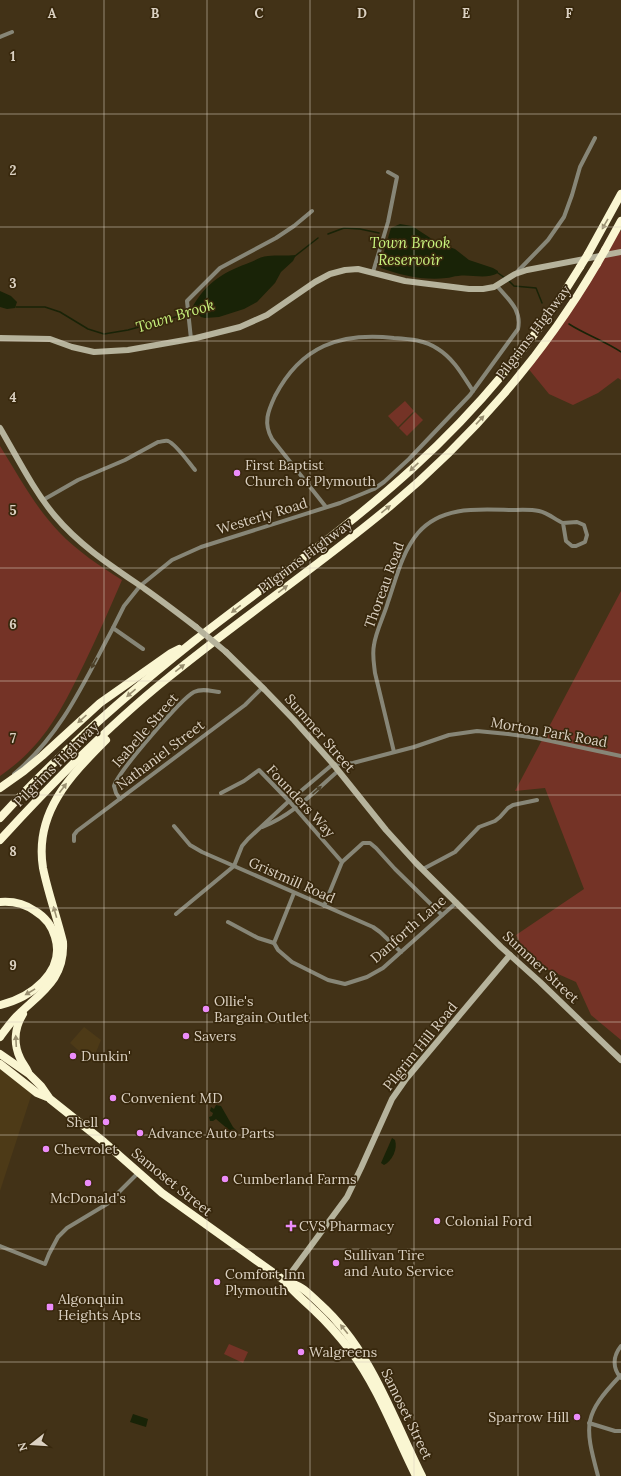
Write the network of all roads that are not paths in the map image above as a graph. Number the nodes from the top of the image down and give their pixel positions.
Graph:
1 (12, 32) dead end
2 (0, 37) edge
3 (595, 138) dead end
4 (388, 172) dead end
5 (621, 194) edge
6 (312, 211) dead end
7 (621, 221) edge
8 (621, 252) edge
9 (373, 272) junction
10 (513, 275) junction
11 (499, 285) junction
12 (0, 338) edge
13 (191, 339) junction
14 (473, 391) junction
15 (0, 428) edge
16 (195, 470) dead end
17 (43, 500) junction
18 (326, 507) junction
19 (563, 523) junction
20 (140, 586) junction
21 (113, 628) junction
22 (194, 641) junction
23 (144, 649) dead end
24 (168, 677) junction
25 (263, 687) junction
26 (219, 692) dead end
27 (394, 752) junction
28 (621, 756) edge
29 (333, 764) junction
30 (338, 771) junction
31 (0, 785) edge
32 (0, 788) edge
33 (221, 793) dead end
34 (120, 799) junction
35 (537, 800) dead end
36 (289, 801) junction
37 (296, 808) junction
38 (0, 818) edge
39 (174, 826) dead end
40 (262, 827) junction
41 (0, 840) edge
42 (74, 841) dead end
43 (342, 862) junction
44 (234, 866) junction
45 (423, 869) junction
46 (294, 893) junction
47 (0, 902) edge
48 (457, 902) junction
49 (324, 906) junction
50 (176, 914) dead end
51 (442, 915) junction
52 (228, 922) dead end
53 (274, 943) junction
54 (401, 952) junction
55 (510, 955) junction
56 (0, 1005) edge
57 (27, 1007) junction
58 (0, 1037) edge
59 (0, 1054) edge
60 (621, 1060) edge
61 (0, 1064) edge
62 (30, 1074) junction
63 (47, 1096) junction
64 (138, 1173) junction
65 (0, 1246) edge
66 (285, 1282) junction
67 (621, 1346) edge
68 (620, 1377) edge
69 (590, 1422) junction
70 (621, 1431) edge
71 (416, 1476) edge
72 (422, 1476) edge
73 (598, 1476) edge

1 - 2 street
3 - 10 street
4 - 9 street
5 -> 22 highway, Pilgrims Highway, bridge
6 - 13 street
24 -> 7 highway, Pilgrims Highway, bridge
8 - 10 main road
9 - 11 main road
9 - 13 main road
10 - 11 main road
11 - 14 street, Westerly Road
12 - 13 main road
14 - 18 street, Westerly Road
14 - 18 street
15 - 17 main road, Summer Street
16 - 17 street
17 - 20 main road, Summer Street
18 - 20 street, Westerly Road
19 - 19 street, Thoreau Road
19 - 27 street, Thoreau Road
20 - 21 street, Westerly Road
20 - 25 main road, Summer Street, bridge
21 - 23 street
21 -> 31 street, Westerly Road
22 -> 32 highway
22 -> 38 highway, Pilgrims Highway
24 - 41 highway, Pilgrims Highway
57 -> 24 highway
25 - 29 main road, Summer Street
25 - 34 street, Nathaniel Street
26 - 34 street, Isabelle Street
27 - 28 street, Morton Park Road
27 - 29 street, Morton Park Road
29 - 30 main road, Summer Street
29 - 36 street
37 -> 30 street
30 - 45 main road, Summer Street
33 - 36 street, Founders Way
34 - 42 street, Nathaniel Street
35 - 45 street
36 - 37 street, Founders Way
36 - 40 street
37 - 40 street
37 - 43 street, Founders Way
39 - 44 street, Gristmill Road
40 - 44 street
43 - 49 street
43 - 51 street
44 - 46 street, Gristmill Road
44 - 50 street
45 - 48 main road, Summer Street
46 - 49 street, Gristmill Road
46 - 53 street
47 -> 56 highway
48 - 51 street, Danforth Lane
48 - 55 main road, Summer Street
49 - 54 street, Gristmill Road
51 - 54 street, Danforth Lane
52 - 53 street
53 - 54 street, Danforth Lane
55 - 60 main road, Summer Street
55 - 66 main road, Pilgrim Hill Road
57 - 58 highway
62 -> 57 highway
59 - 62 highway, Samoset Street
61 - 63 highway, Samoset Street
62 - 63 highway, Samoset Street
63 - 64 highway, Samoset Street
64 - 65 street
64 - 66 highway, Samoset Street
66 - 71 highway, Samoset Street
72 -> 66 highway, Samoset Street
67 - 68 street
68 - 69 street
69 - 70 street
69 - 73 street

